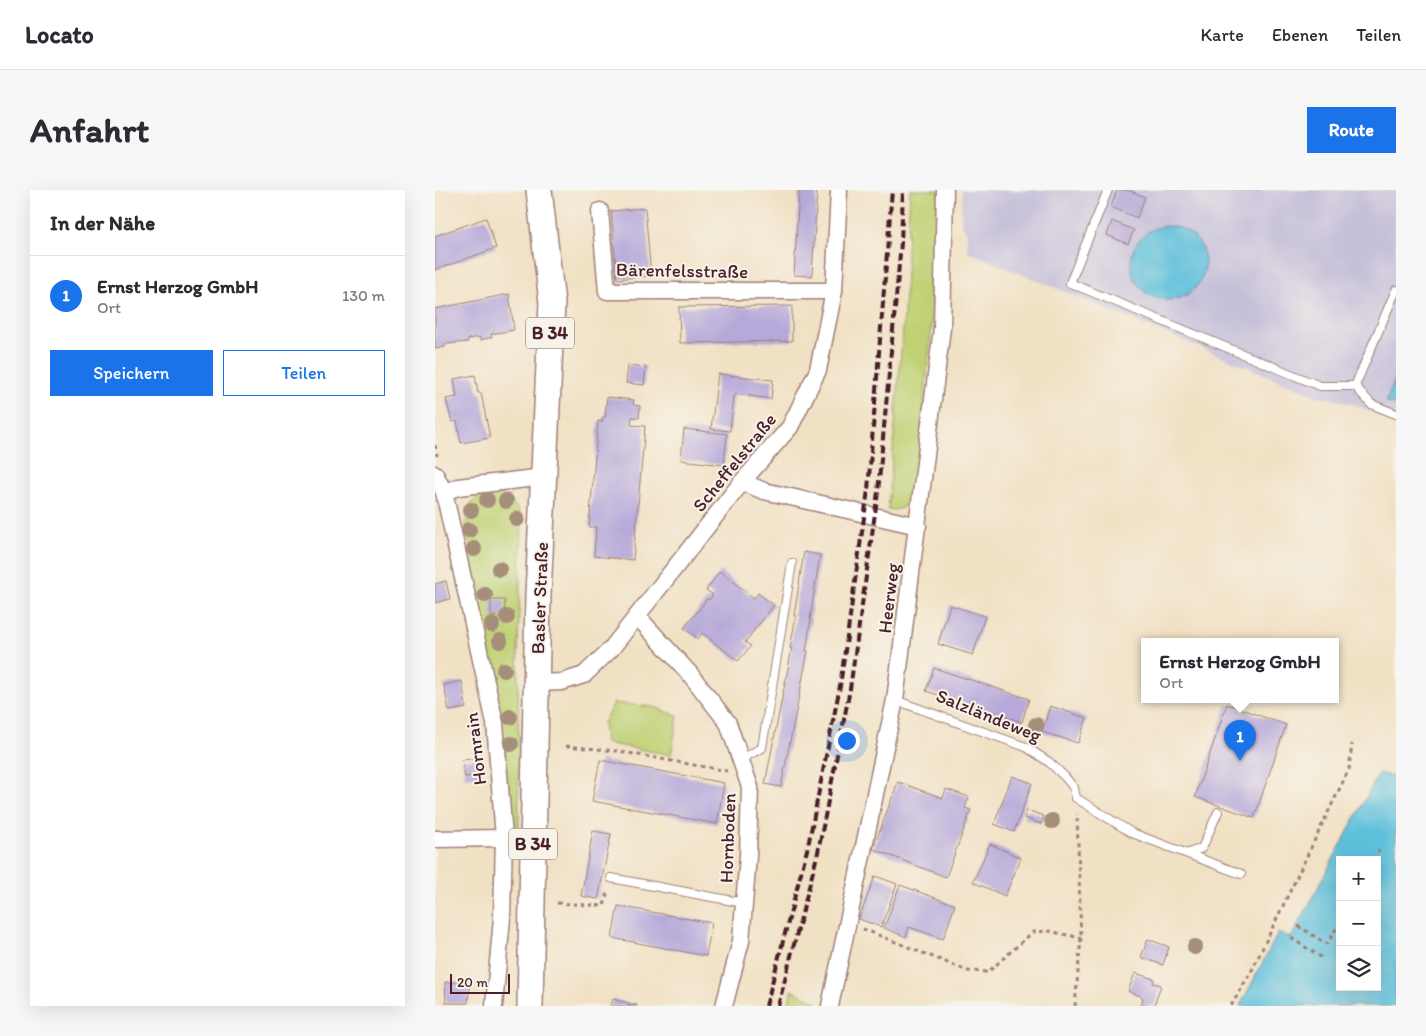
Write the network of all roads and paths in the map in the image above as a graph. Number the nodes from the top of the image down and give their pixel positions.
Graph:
1 (539, 190) edge
2 (839, 190) edge
3 (945, 190) edge
4 (1109, 190) edge
5 (600, 211) dead end
6 (1396, 290) edge
7 (834, 291) junction
8 (1355, 386) junction
9 (1396, 414) edge
10 (435, 474) edge
11 (544, 478) junction
12 (742, 482) junction
13 (444, 492) junction
14 (918, 526) junction
15 (791, 563) dead end
16 (637, 616) junction
17 (537, 683) junction
18 (895, 700) junction
19 (1352, 744) dead end
20 (566, 746) dead end
21 (742, 765) junction
22 (1076, 798) junction
23 (1218, 812) dead end
24 (504, 838) junction
25 (435, 840) edge
26 (1380, 848) dead end
27 (1189, 853) junction
28 (1376, 856) edge
29 (1241, 874) dead end
30 (611, 878) joint
31 (557, 903) dead end
32 (744, 903) junction
33 (847, 922) junction
34 (1298, 926) dead end
35 (1336, 929) edge
36 (1081, 938) junction
37 (1291, 938) dead end
38 (1321, 957) dead end
39 (494, 1006) edge
40 (530, 1006) edge
41 (724, 1006) edge
42 (830, 1006) edge
43 (1075, 1006) edge
44 (1231, 1006) edge

1 - 11 main road, Basler Straße / B 34
2 - 7 street, Scheffelstraße
3 - 14 street, Heerweg
4 - 8 lane
5 - 7 street, Bärenfelsstraße
6 - 8 lane
7 - 12 street, Scheffelstraße
8 - 9 lane
10 - 13 street, Hornrain
11 - 13 street
11 - 17 main road, Basler Straße / B 34
12 - 14 street
12 - 16 street, Scheffelstraße
13 - 24 street, Hornrain
14 - 18 street, Heerweg
15 - 21 lane
16 - 17 street, Scheffelstraße
16 - 21 street, Hornboden
17 - 40 main road, Basler Straße / B 34
18 - 22 lane, Salzländeweg
18 - 33 street, Heerweg
19 - 44 path
20 - 21 path
21 - 32 street, Hornboden
22 - 27 lane, Salzländeweg
22 - 36 path
23 - 27 lane
24 - 25 street
24 - 39 street, Hornrain
26 - 28 path
27 - 29 lane, Salzländeweg
30 - 31 path
30 - 32 lane
32 - 41 street, Hornboden
33 - 36 path
33 - 42 street, Heerweg
34 - 35 path
36 - 43 path
37 - 38 path

